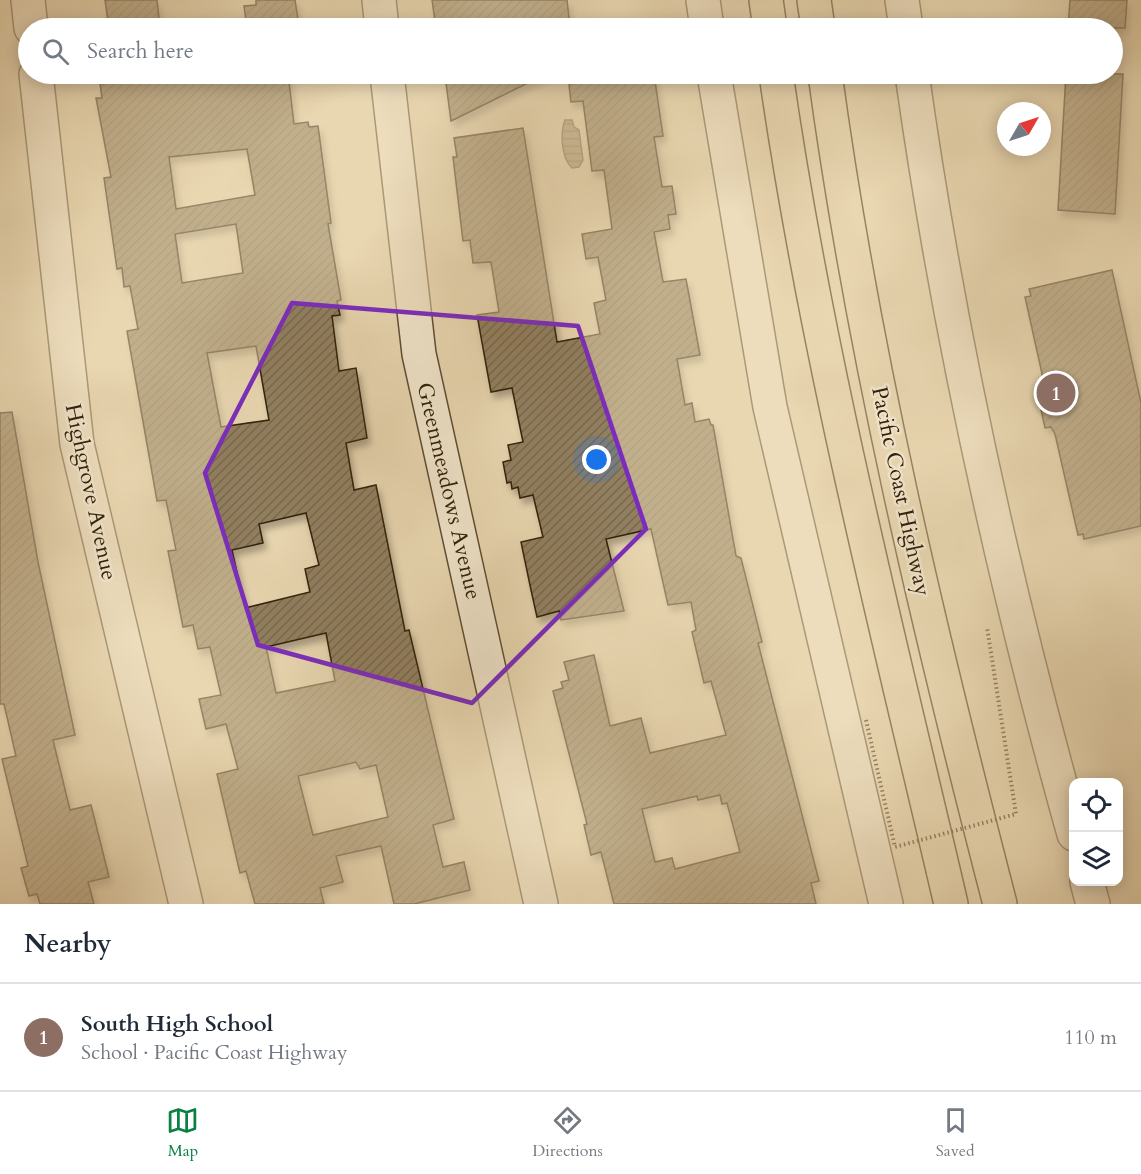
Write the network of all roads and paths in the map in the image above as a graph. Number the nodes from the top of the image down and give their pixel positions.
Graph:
1 (28, 0) edge
2 (379, 0) edge
3 (703, 0) edge
4 (766, 0) edge
5 (814, 0) edge
6 (902, 0) edge
7 (30, 18) edge
8 (381, 18) edge
9 (706, 18) edge
10 (769, 18) edge
11 (817, 18) edge
12 (905, 18) edge
13 (37, 84) edge
14 (388, 84) edge
15 (716, 84) edge
16 (778, 84) edge
17 (827, 84) edge
18 (913, 84) edge
19 (987, 627) dead end
20 (866, 720) dead end
21 (1073, 832) edge
22 (1088, 886) edge
23 (186, 904) edge
24 (541, 904) edge
25 (886, 904) edge
26 (951, 904) edge
27 (1000, 904) edge
28 (1093, 904) edge

1 - 7 street
2 - 8 street
3 - 9 street
4 - 10 highway
5 - 11 highway
6 - 12 street
13 - 23 street, Highgrove Avenue
14 - 24 street, Greenmeadows Avenue
15 - 25 street
16 - 26 highway, Pacific Coast Highway
17 - 27 highway, Pacific Coast Highway
18 - 21 street
19 - 20 path, bridge
22 - 28 street

